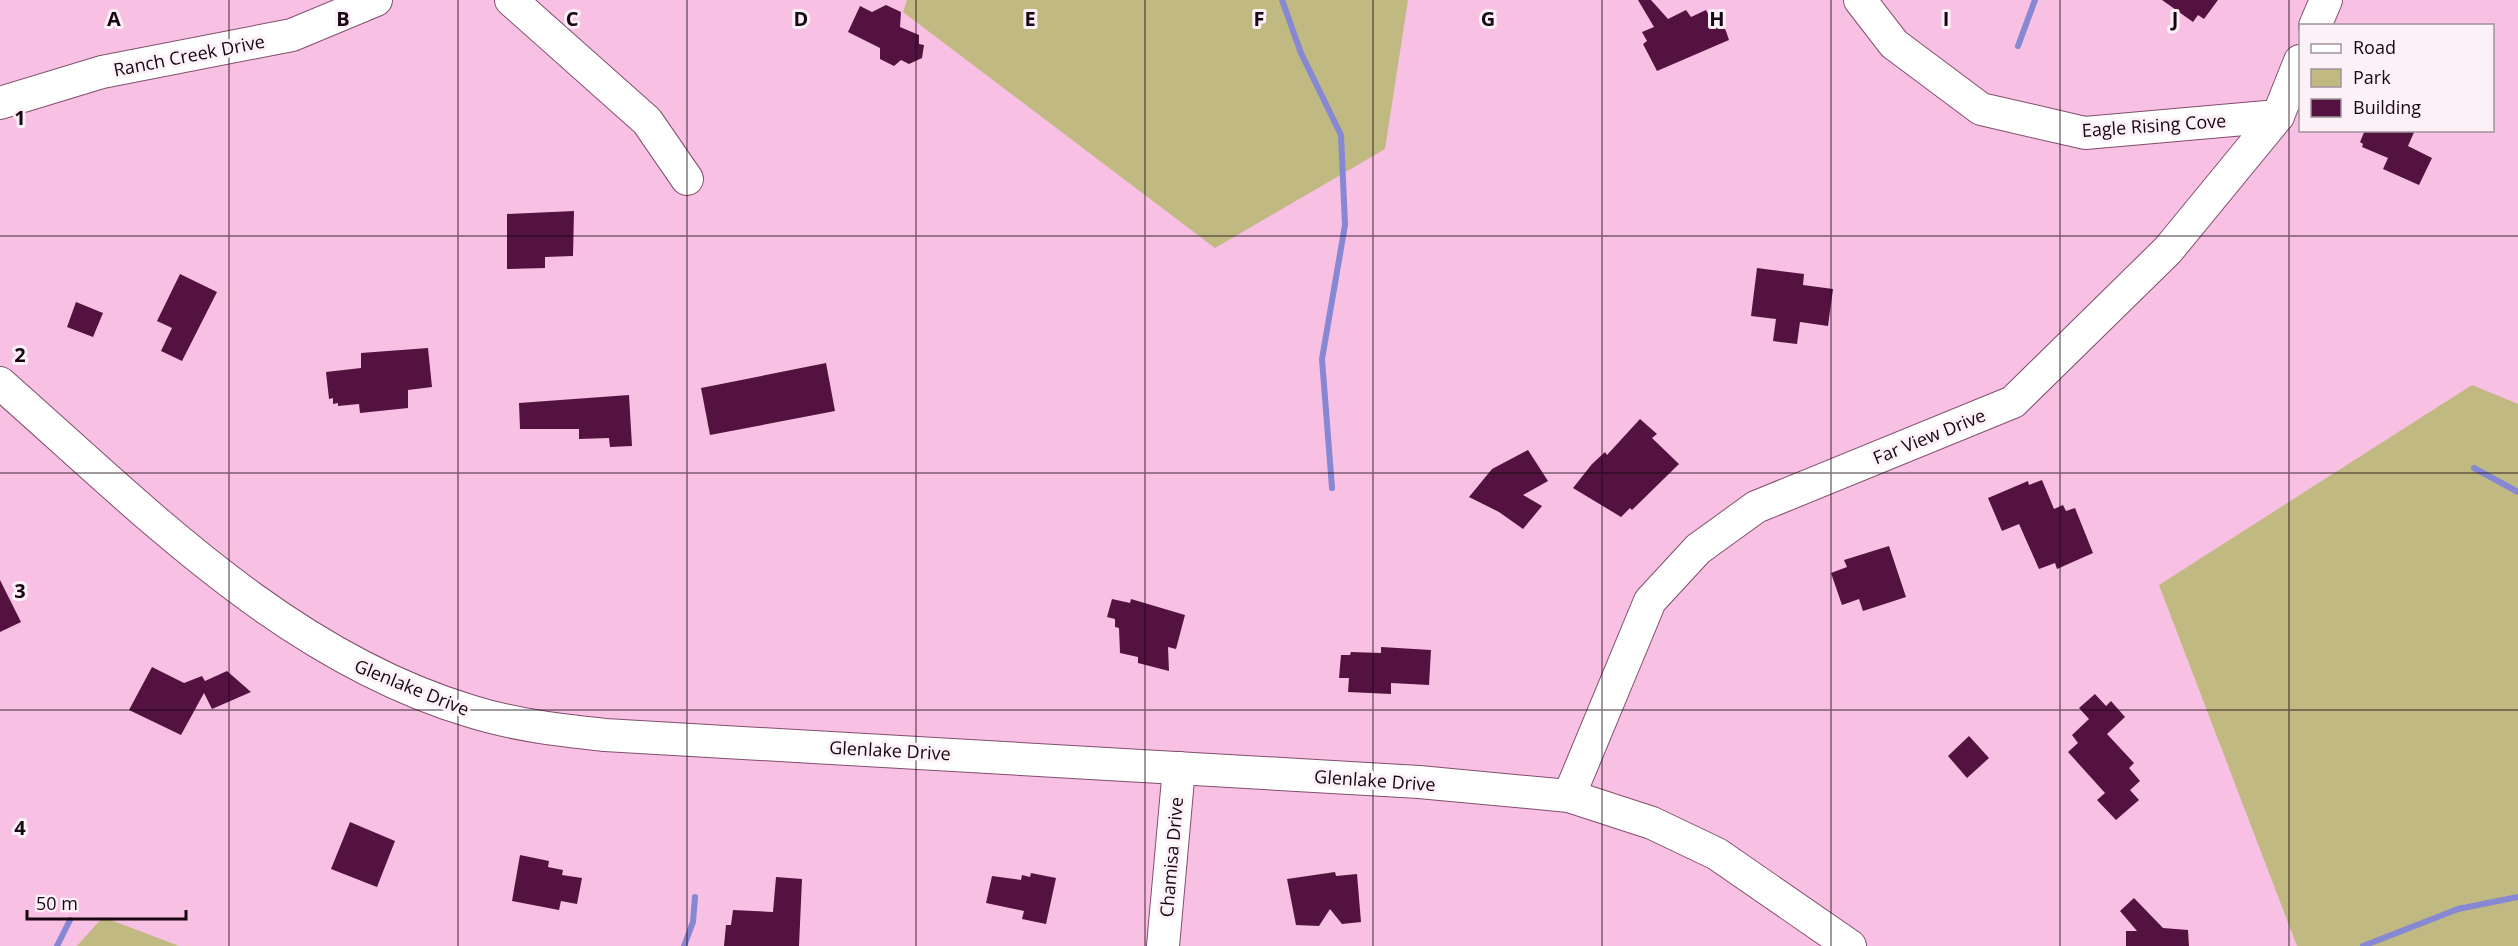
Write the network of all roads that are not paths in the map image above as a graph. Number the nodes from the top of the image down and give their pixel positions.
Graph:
1 (376, 0) edge
2 (511, 0) edge
3 (1860, 0) edge
4 (2326, 0) edge
5 (2316, 24) edge
6 (2299, 66) edge
7 (0, 103) edge
8 (2278, 116) junction
9 (687, 179) dead end
10 (0, 383) edge
11 (1179, 768) junction
12 (1569, 796) junction
13 (1163, 946) edge
14 (1850, 946) edge

1 - 7 street, Ranch Creek Drive
2 - 9 street
3 - 8 street, Eagle Rising Cove
4 - 5 street
6 - 8 street, Far View Drive
8 - 12 street, Far View Drive
10 - 11 street, Glenlake Drive
11 - 12 street, Glenlake Drive
11 - 13 street, Chamisa Drive
12 - 14 street, Glenlake Drive

